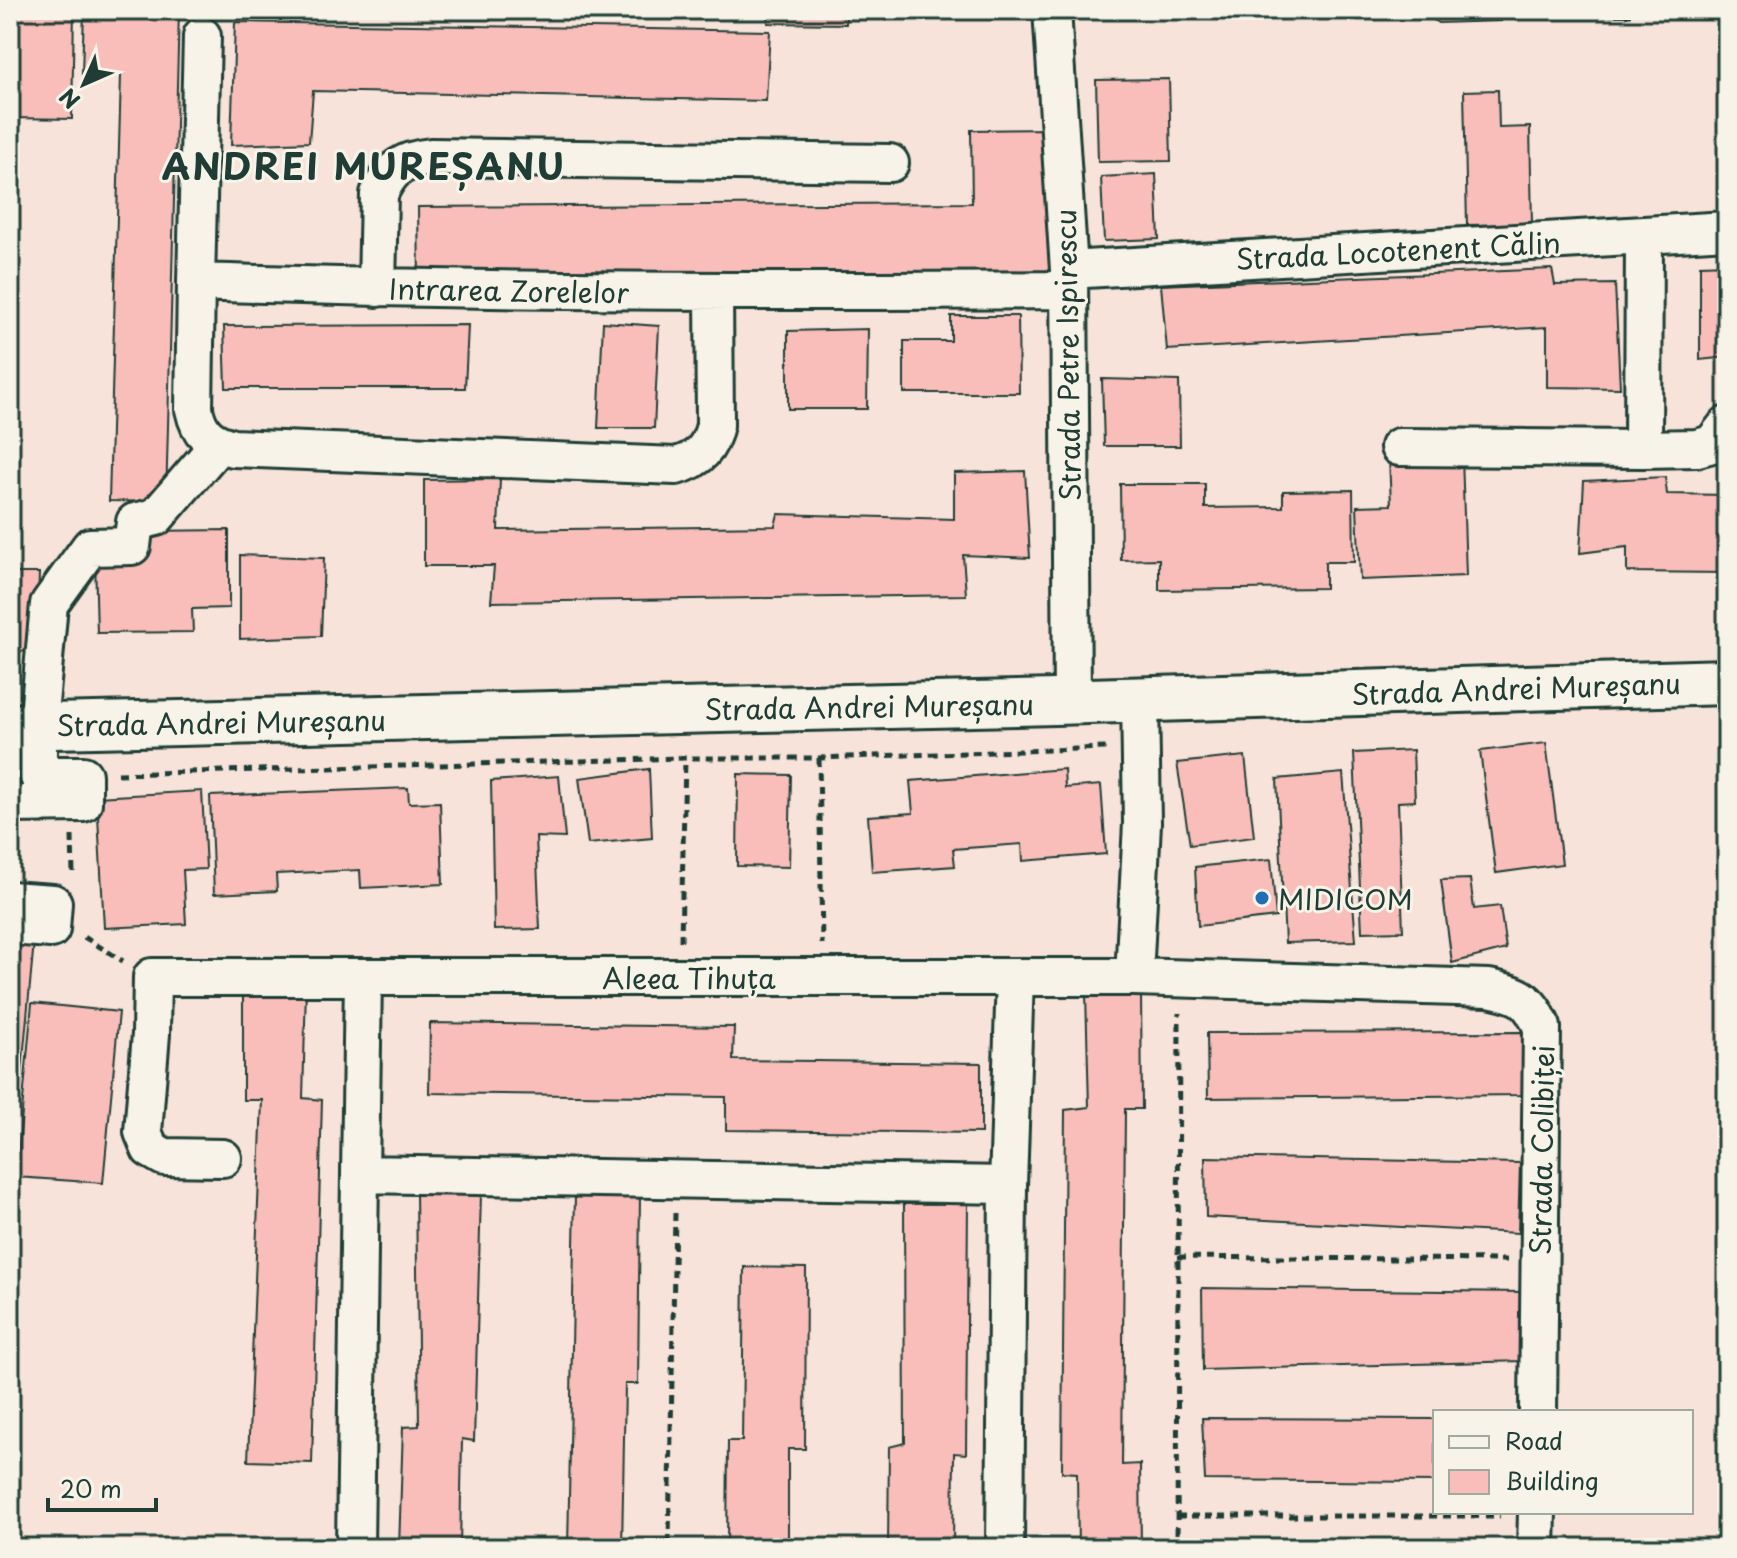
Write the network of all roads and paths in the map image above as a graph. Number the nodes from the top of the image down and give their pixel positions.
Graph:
1 (1052, 10) edge
2 (202, 36) dead end
3 (890, 163) dead end
4 (1727, 230) edge
5 (1644, 235) junction
6 (1068, 280) junction
7 (196, 282) junction
8 (377, 288) junction
9 (714, 292) junction
10 (1727, 425) edge
11 (219, 444) junction
12 (1399, 447) dead end
13 (1643, 449) junction
14 (1727, 682) edge
15 (1140, 699) junction
16 (1072, 701) junction
17 (24, 726) edge
18 (1141, 747) junction
19 (685, 758) junction
20 (819, 758) junction
21 (78, 790) junction
22 (10, 804) edge
23 (73, 883) dead end
24 (10, 900) edge
25 (52, 919) junction
26 (10, 926) edge
27 (152, 977) junction
28 (822, 977) junction
29 (1015, 977) junction
30 (1134, 977) junction
31 (363, 978) junction
32 (680, 978) junction
33 (1179, 980) junction
34 (223, 1158) dead end
35 (360, 1174) junction
36 (676, 1180) junction
37 (1008, 1185) junction
38 (1178, 1257) junction
39 (1540, 1260) junction
40 (1538, 1410) edge
41 (1177, 1516) junction
42 (1537, 1525) edge
43 (669, 1543) dead end
44 (355, 1548) edge
45 (1005, 1548) edge
46 (1177, 1548) edge

1 - 6 street, Strada Petre Ispirescu
2 - 7 street
3 - 8 street
4 - 5 street, Strada Locotenent Călin
5 - 6 street, Strada Locotenent Călin
5 - 13 street
6 - 9 street, Intrarea Zorelelor
6 - 16 street, Strada Petre Ispirescu
7 - 8 street, Intrarea Zorelelor
7 - 11 street
8 - 9 street, Intrarea Zorelelor
9 - 11 street
10 - 13 street
11 - 17 street
12 - 13 street
14 - 15 main road, Strada Andrei Mureșanu
15 - 16 main road, Strada Andrei Mureșanu
15 - 18 street
16 - 17 main road, Strada Andrei Mureșanu
17 - 21 street
18 - 20 path
18 - 30 street
19 - 20 path
19 - 21 path
19 - 32 path
20 - 28 path
21 - 22 street
21 - 23 path
24 - 25 street
25 - 26 street
25 - 27 path
27 - 31 street, Aleea Tihuța
27 - 34 street
28 - 29 street, Aleea Tihuța
28 - 32 street, Aleea Tihuța
29 - 30 street, Aleea Tihuța
29 - 37 street
30 - 33 street, Strada Colibiței
31 - 32 street, Aleea Tihuța
31 - 35 street
33 - 38 path
33 - 39 street, Strada Colibiței
35 - 36 street
35 - 44 street
36 - 37 street
36 - 43 path
37 - 45 street
38 - 39 path
38 - 41 path
39 - 40 street, Strada Colibiței
41 - 42 path
41 - 46 path

